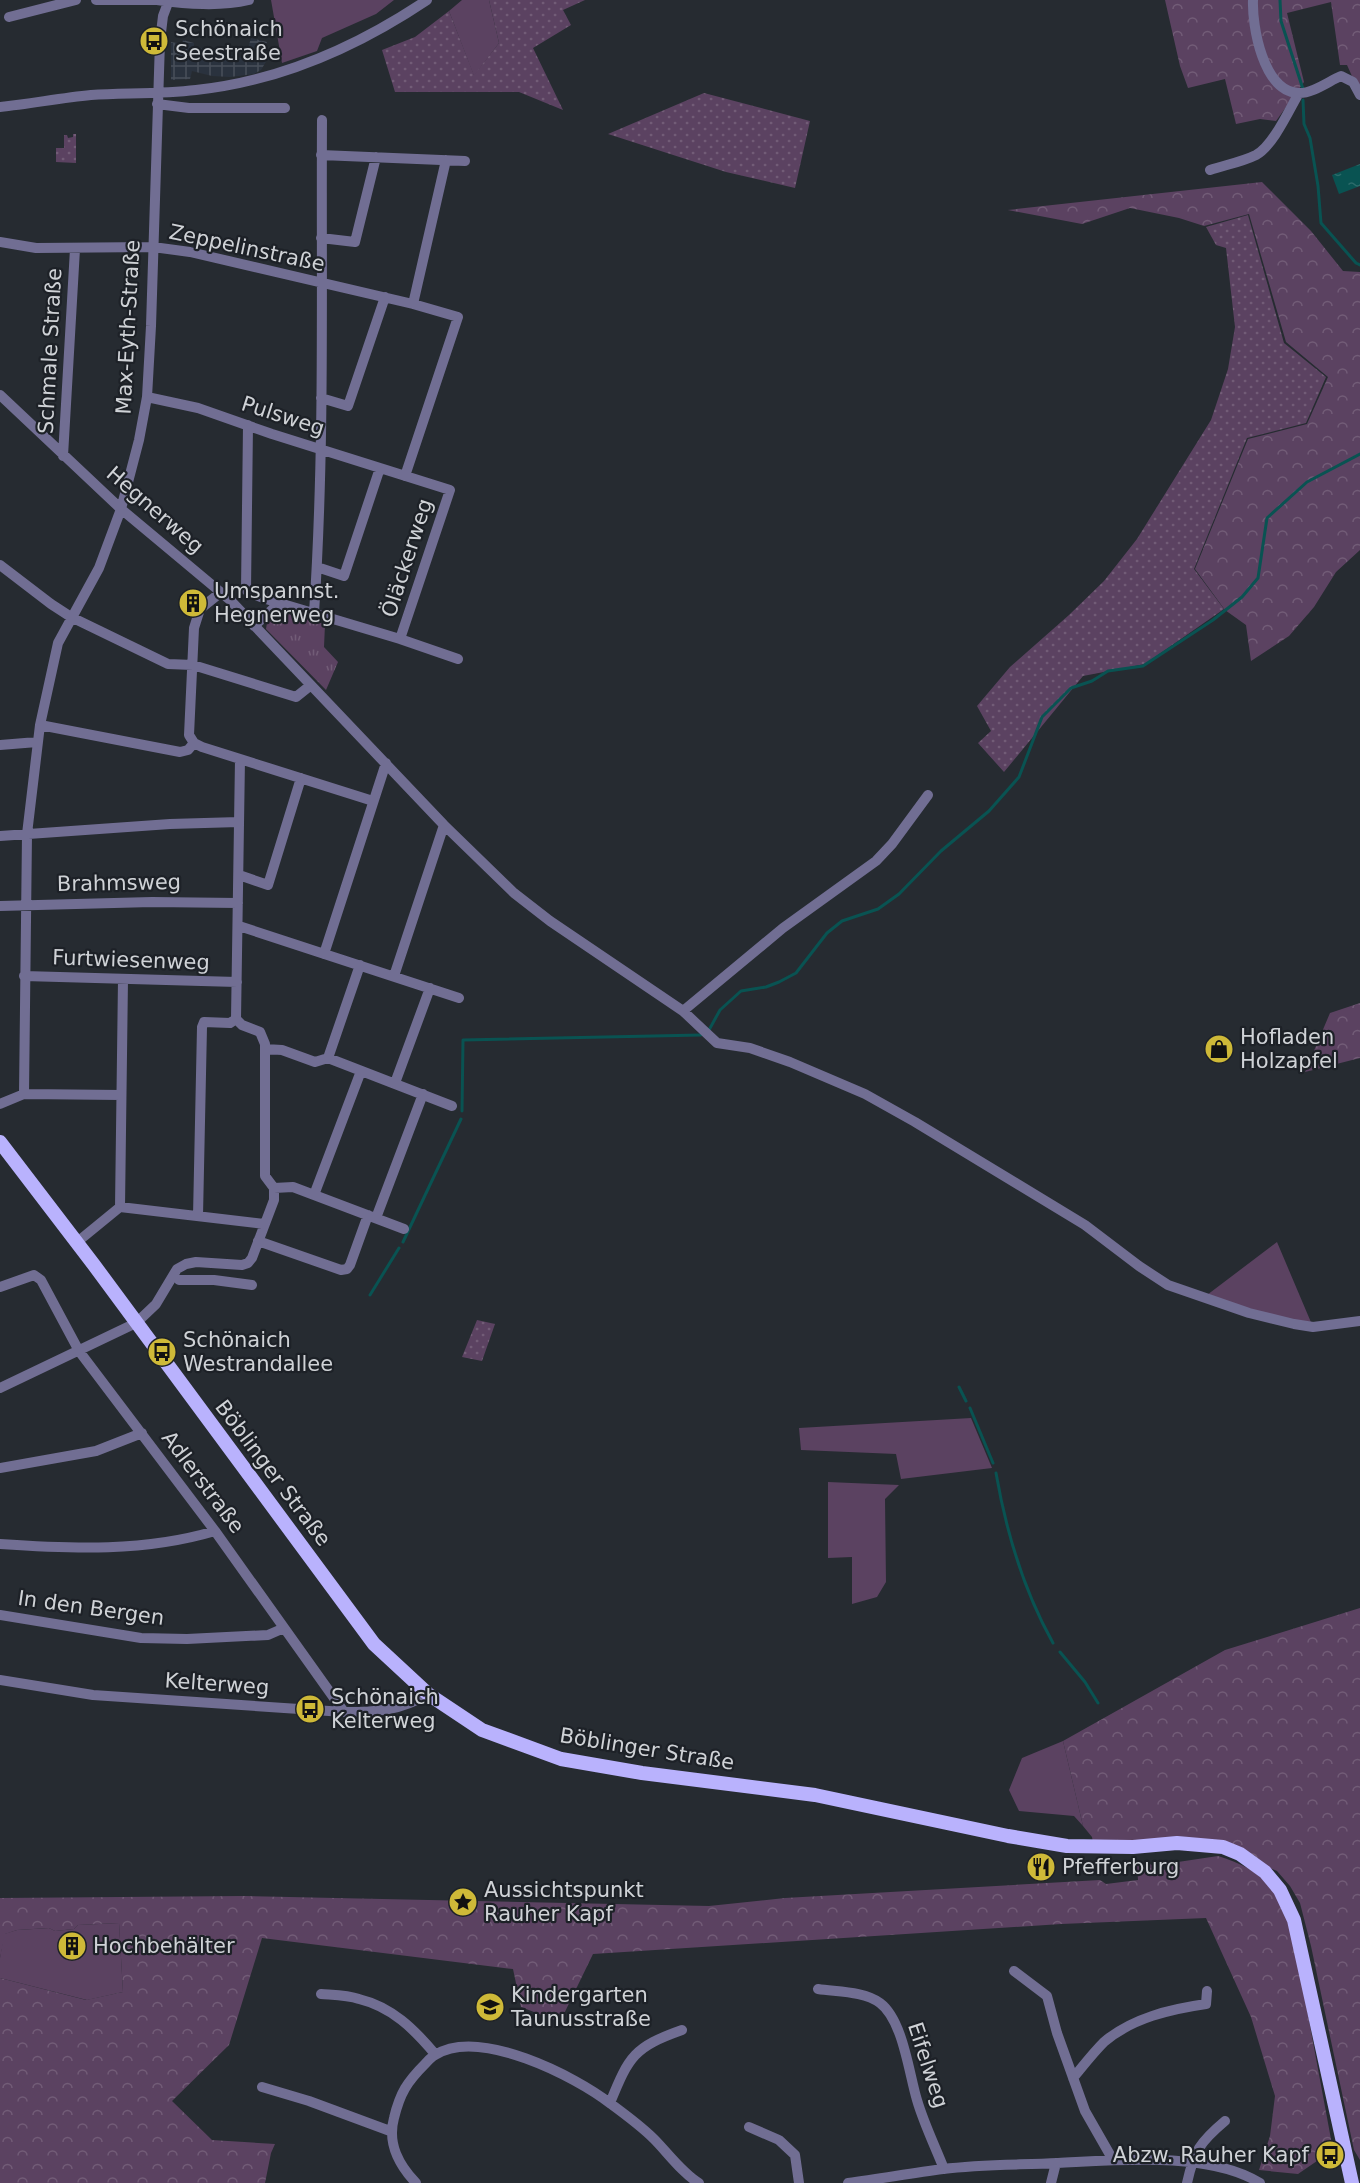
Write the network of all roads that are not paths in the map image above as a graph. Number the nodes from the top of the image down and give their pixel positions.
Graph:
1 (76, 0) edge
2 (96, 0) edge
3 (249, 0) edge
4 (427, 0) edge
5 (1253, 0) edge
6 (168, 2) edge
7 (9, 17) dead end
8 (1299, 93) junction
9 (1360, 94) edge
10 (158, 98) junction
11 (0, 107) edge
12 (285, 108) dead end
13 (322, 120) dead end
14 (321, 155) junction
15 (376, 157) junction
16 (446, 160) junction
17 (465, 161) dead end
18 (1210, 170) dead end
19 (321, 238) junction
20 (0, 242) edge
21 (153, 247) junction
22 (75, 249) junction
23 (321, 284) junction
24 (385, 297) junction
25 (413, 304) junction
26 (0, 395) edge
27 (147, 397) junction
28 (321, 398) junction
29 (248, 425) junction
30 (320, 449) junction
31 (63, 456) junction
32 (380, 468) junction
33 (405, 476) junction
34 (450, 490) joint
35 (121, 509) junction
36 (0, 565) edge
37 (317, 567) junction
38 (220, 593) junction
39 (283, 604) junction
40 (314, 613) junction
41 (71, 617) junction
42 (254, 626) junction
43 (400, 639) junction
44 (458, 659) dead end
45 (193, 664) junction
46 (311, 685) junction
47 (40, 725) junction
48 (37, 742) junction
49 (194, 743) junction
50 (0, 745) edge
51 (240, 759) junction
52 (386, 763) junction
53 (301, 778) junction
54 (928, 795) dead end
55 (373, 801) junction
56 (239, 822) junction
57 (444, 825) junction
58 (27, 834) junction
59 (0, 836) edge
60 (239, 875) junction
61 (238, 903) junction
62 (27, 904) junction
63 (0, 906) edge
64 (239, 926) junction
65 (324, 954) junction
66 (360, 965) junction
67 (24, 976) junction
68 (394, 976) junction
69 (123, 979) junction
70 (237, 982) junction
71 (430, 988) junction
72 (459, 998) dead end
73 (683, 1011) junction
74 (236, 1019) junction
75 (265, 1049) junction
76 (328, 1058) junction
77 (361, 1071) junction
78 (396, 1083) junction
79 (24, 1094) junction
80 (423, 1094) junction
81 (121, 1095) junction
82 (0, 1104) edge
83 (452, 1106) dead end
84 (0, 1142) edge
85 (274, 1188) junction
86 (314, 1195) junction
87 (120, 1207) junction
88 (198, 1216) junction
89 (372, 1217) junction
90 (264, 1224) junction
91 (404, 1229) dead end
92 (258, 1241) junction
93 (76, 1242) junction
94 (179, 1280) dead end
95 (252, 1285) dead end
96 (0, 1287) edge
97 (1360, 1321) edge
98 (136, 1323) junction
99 (79, 1351) junction
100 (0, 1388) edge
101 (142, 1434) junction
102 (0, 1468) edge
103 (215, 1531) junction
104 (0, 1544) edge
105 (0, 1615) edge
106 (284, 1628) junction
107 (0, 1680) edge
108 (428, 1695) junction
109 (344, 1712) junction
110 (1014, 1971) dead end
111 (818, 1989) dead end
112 (1207, 1990) dead end
113 (321, 1994) dead end
114 (682, 2030) dead end
115 (435, 2054) junction
116 (1073, 2078) junction
117 (262, 2087) dead end
118 (610, 2103) junction
119 (1225, 2121) dead end
120 (749, 2127) dead end
121 (390, 2131) junction
122 (1113, 2160) junction
123 (1192, 2162) junction
124 (1056, 2163) junction
125 (1348, 2168) junction
126 (944, 2169) junction
127 (1360, 2178) edge
128 (901, 2179) edge
129 (416, 2183) edge
130 (698, 2183) edge
131 (799, 2183) edge
132 (848, 2183) edge
133 (1051, 2183) edge
134 (1187, 2183) edge
135 (1260, 2183) edge
136 (1352, 2183) edge

1 - 7 street
2 - 6 street
3 - 6 street
4 - 10 street
5 - 8 street
6 - 10 street, Max-Eyth-Straße
8 - 9 street
8 - 18 street
10 - 11 street
10 - 12 street
10 - 21 street, Max-Eyth-Straße
13 - 14 street
14 - 15 street
14 - 19 street
15 - 16 street
15 - 19 street
16 - 17 street
16 - 25 street
19 - 23 street
20 - 22 street, Zeppelinstraße
21 - 22 street, Zeppelinstraße
21 - 23 street, Zeppelinstraße
21 - 27 street, Max-Eyth-Straße
22 - 31 street, Schmale Straße
23 - 24 street, Zeppelinstraße
23 - 28 street
24 - 25 street, Zeppelinstraße
24 - 28 street
25 - 33 street, Zeppelinstraße
26 - 31 street, Hegnerweg
27 - 29 street, Pulsweg
27 - 35 street, Max-Eyth-Straße
28 - 30 street
29 - 30 street, Pulsweg
29 - 39 street, Öläckerweg
30 - 32 street, Pulsweg
30 - 37 street
31 - 35 street, Hegnerweg
32 - 33 street, Pulsweg
32 - 37 street
33 - 34 street, Pulsweg
34 - 43 street, Öläckerweg
35 - 38 street, Hegnerweg
35 - 41 street, Max-Eyth-Straße
36 - 41 street
37 - 40 street
38 - 42 street, Hegnerweg
38 - 45 street
39 - 40 street, Öläckerweg
39 - 42 street
40 - 43 street, Öläckerweg
41 - 45 street
41 - 47 street, Max-Eyth-Straße
42 - 46 street, Hegnerweg
43 - 44 street, Öläckerweg
45 - 46 street
45 - 49 street
46 - 52 street, Hegnerweg
47 - 48 street, Max-Eyth-Straße
47 - 49 street
48 - 50 street
48 - 58 street, Max-Eyth-Straße
49 - 51 street
51 - 53 street
51 - 56 street
52 - 55 street
52 - 57 street, Hegnerweg
53 - 55 street
53 - 60 street
54 - 73 street
55 - 65 street
56 - 58 street
56 - 60 street
57 - 68 street
57 - 73 street, Hegnerweg
58 - 59 street
58 - 62 street, Max-Eyth-Straße
60 - 61 street
61 - 62 street, Brahmsweg
61 - 64 street
62 - 63 street, Brahmsweg
62 - 67 street, Max-Eyth-Straße
64 - 65 street
64 - 70 street
65 - 66 street
66 - 68 street
66 - 76 street
67 - 69 street, Furtwiesenweg
67 - 79 street, Max-Eyth-Straße
68 - 71 street
69 - 70 street, Furtwiesenweg
69 - 81 street
70 - 74 street
71 - 72 street
71 - 78 street
73 - 97 street, Hegnerweg
74 - 75 street
74 - 88 street
75 - 76 street
75 - 85 street
76 - 77 street
77 - 78 street
77 - 86 street
78 - 80 street
79 - 81 street
79 - 82 street
80 - 83 street
80 - 89 street
81 - 87 street
84 - 93 main road, Böblinger Straße
85 - 86 street
85 - 90 street
86 - 89 street
87 - 88 street
87 - 93 street
88 - 90 street
89 - 91 street
89 - 92 street
90 - 92 street
92 - 98 street
93 - 98 main road, Böblinger Straße
94 - 95 street
96 - 99 street, Adlerstraße
98 - 99 street
98 - 108 main road, Böblinger Straße
99 - 100 street
99 - 101 street, Adlerstraße
101 - 102 street
101 - 103 street, Adlerstraße
103 - 104 street
103 - 106 street, Adlerstraße
105 - 106 street, In den Bergen
106 - 109 street, Adlerstraße
107 - 109 street, Kelterweg
108 - 109 street, Kelterweg
108 - 125 main road, Böblinger Straße
110 - 116 street
111 - 126 street, Eifelweg
112 - 116 street
113 - 115 street
114 - 118 street
115 - 118 street
115 - 121 street
116 - 122 street
117 - 121 street
118 - 130 street
119 - 123 street
120 - 131 street
121 - 129 street
122 - 123 street
122 - 124 street
123 - 134 street
123 - 135 street
124 - 126 street
124 - 133 street
125 - 127 main road
125 - 136 main road
126 - 128 street
128 - 132 street

